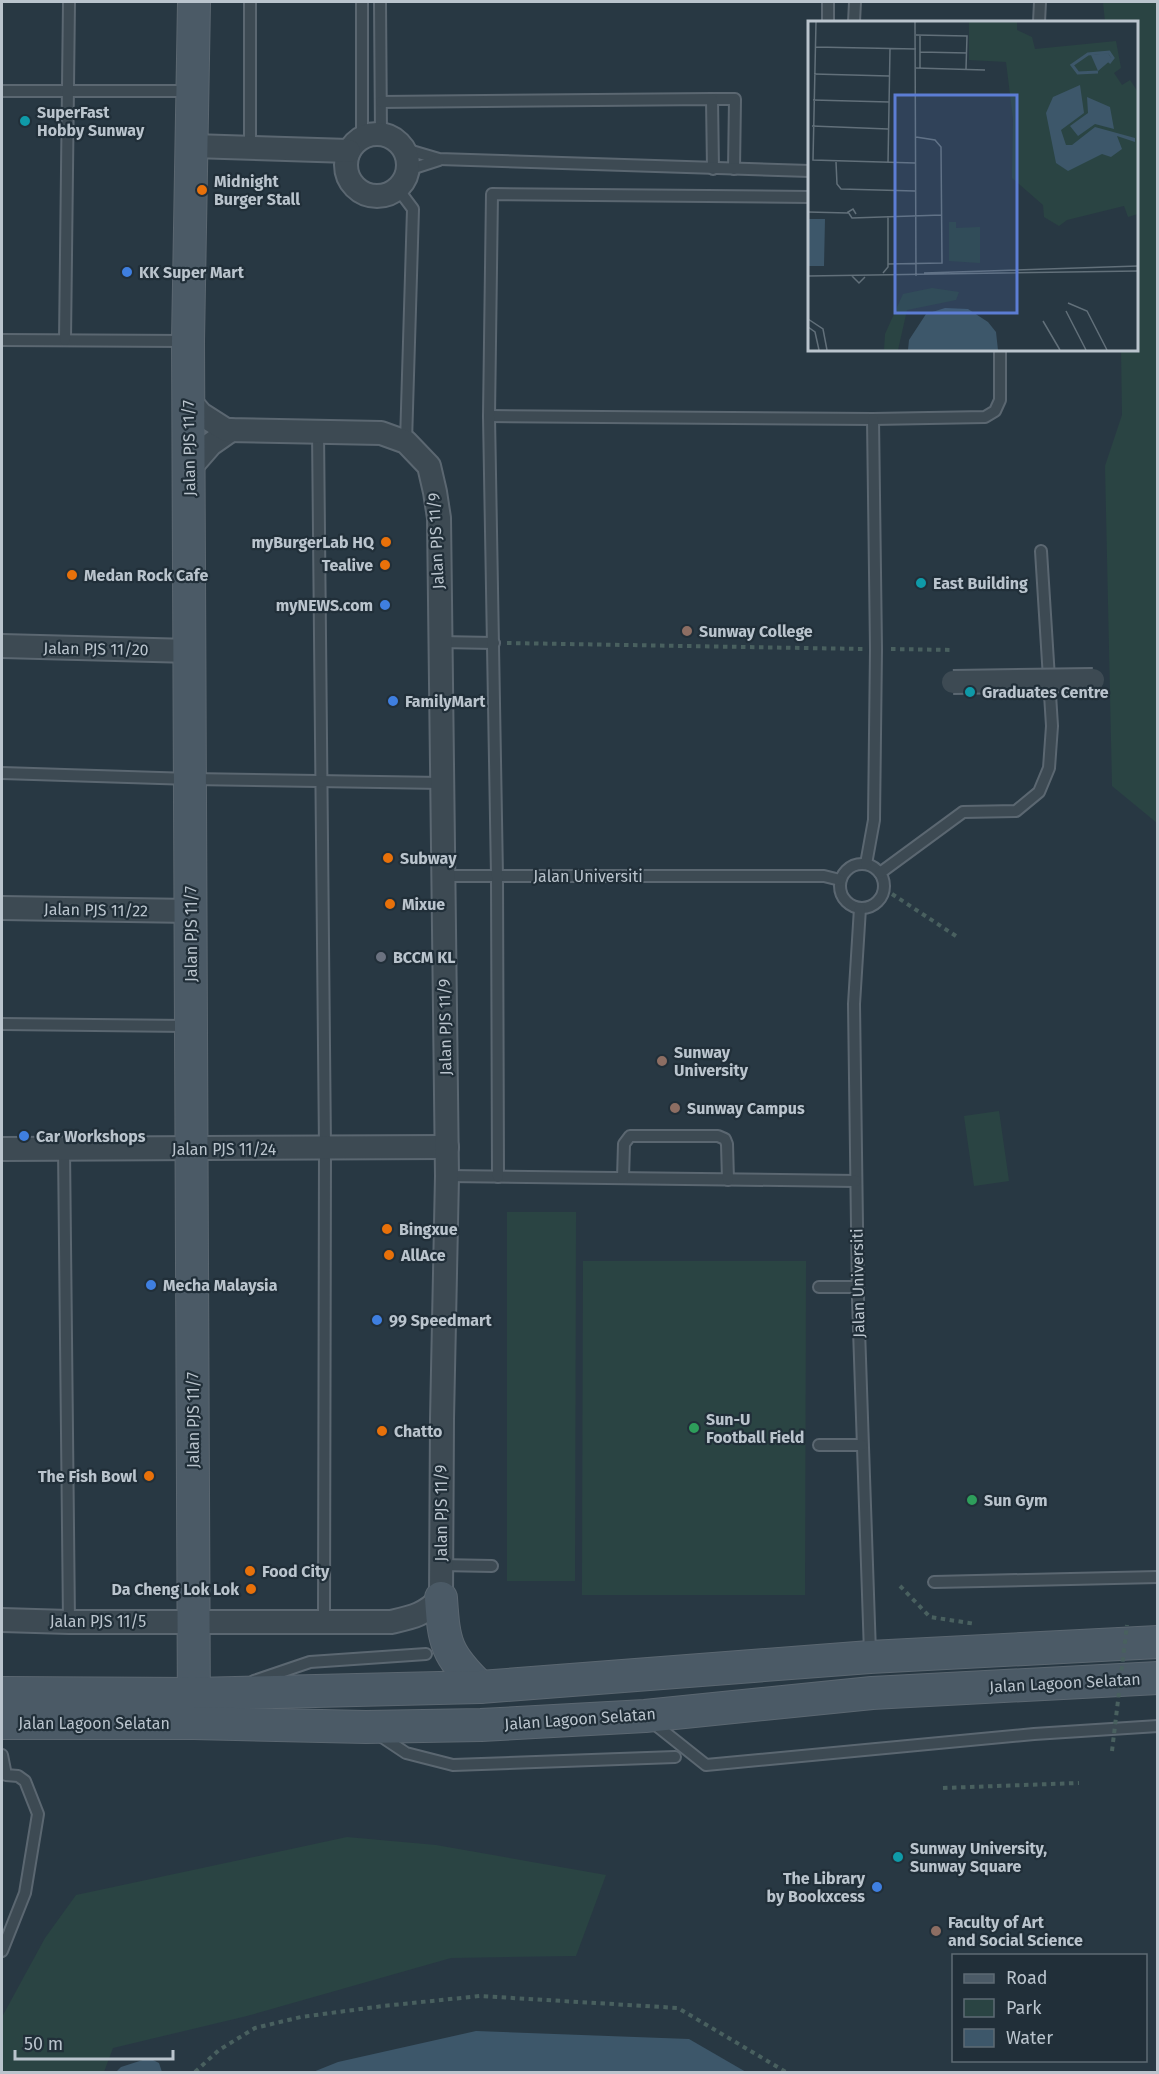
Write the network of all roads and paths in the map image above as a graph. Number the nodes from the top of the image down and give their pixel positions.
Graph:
1 (69, 2) edge
2 (194, 2) edge
3 (250, 2) edge
4 (362, 2) edge
5 (380, 2) edge
6 (828, 2) edge
7 (855, 2) edge
8 (1040, 2) edge
9 (828, 21) edge
10 (854, 21) edge
11 (1040, 21) edge
12 (2, 90) edge
13 (68, 91) junction
14 (193, 91) junction
15 (712, 99) junction
16 (381, 102) junction
17 (364, 141) junction
18 (193, 146) junction
19 (250, 148) junction
20 (439, 159) junction
21 (404, 169) junction
22 (713, 169) junction
23 (734, 169) junction
24 (808, 171) edge
25 (808, 197) edge
26 (2, 340) edge
27 (65, 340) junction
28 (188, 341) junction
29 (1000, 351) edge
30 (189, 399) junction
31 (489, 416) junction
32 (873, 419) junction
33 (231, 430) junction
34 (318, 431) junction
35 (406, 442) junction
36 (190, 468) junction
37 (1041, 551) dead end
38 (440, 642) junction
39 (494, 643) junction
40 (526, 644) dead end
41 (2, 646) edge
42 (812, 648) dead end
43 (190, 651) junction
44 (1093, 680) dead end
45 (953, 682) dead end
46 (2, 773) edge
47 (191, 779) junction
48 (321, 780) junction
49 (441, 783) junction
50 (866, 864) junction
51 (880, 873) junction
52 (442, 876) junction
53 (497, 876) junction
54 (840, 880) junction
55 (892, 894) dead end
56 (2, 908) edge
57 (860, 908) junction
58 (191, 911) junction
59 (959, 938) dead end
60 (2, 1024) edge
61 (191, 1026) junction
62 (447, 1147) junction
63 (325, 1148) junction
64 (2, 1149) edge
65 (64, 1149) junction
66 (191, 1149) junction
67 (447, 1176) junction
68 (498, 1177) junction
69 (623, 1178) junction
70 (728, 1180) junction
71 (856, 1182) junction
72 (819, 1287) dead end
73 (858, 1287) junction
74 (819, 1445) dead end
75 (862, 1445) junction
76 (440, 1565) junction
77 (492, 1566) dead end
78 (1158, 1577) edge
79 (934, 1582) dead end
80 (900, 1586) dead end
81 (441, 1598) junction
82 (2, 1620) edge
83 (194, 1621) junction
84 (69, 1622) junction
85 (324, 1623) junction
86 (1127, 1625) dead end
87 (986, 1626) dead end
88 (1158, 1642) edge
89 (426, 1654) dead end
90 (870, 1657) junction
91 (1158, 1678) edge
92 (480, 1687) junction
93 (872, 1692) junction
94 (2, 1693) edge
95 (202, 1704) junction
96 (645, 1716) junction
97 (2, 1723) edge
98 (366, 1726) junction
99 (1158, 1726) edge
100 (1112, 1751) dead end
101 (2, 1755) edge
102 (675, 1757) dead end
103 (4, 1775) edge
104 (1079, 1783) dead end
105 (943, 1788) dead end
106 (2, 1951) edge
107 (195, 2073) edge
108 (786, 2073) edge

1 - 13 lane
2 - 14 main road, Jalan PJS 11/7
3 - 19 lane
4 - 17 lane
5 - 16 lane
6 - 9 lane
7 - 10 lane
8 - 11 lane
12 - 13 lane
13 - 14 lane
13 - 27 lane
14 - 18 main road, Jalan PJS 11/7
15 - 16 lane
15 - 22 lane
15 - 23 lane
16 - 17 lane
17 - 19 street
17 - 21 street
17 - 21 street
18 - 19 street
18 - 28 main road, Jalan PJS 11/7
20 - 21 lane
20 - 21 lane
20 - 22 lane
21 - 35 lane
22 - 23 lane
23 - 24 lane
25 - 31 lane
26 - 27 lane
27 - 28 lane
28 - 30 main road, Jalan PJS 11/7
29 - 32 lane
30 - 33 street, Jalan PJS 11/9
30 - 36 main road, Jalan PJS 11/7
31 - 32 lane
31 - 39 lane
32 - 50 lane
33 - 34 street, Jalan PJS 11/9
33 - 36 street
34 - 35 street, Jalan PJS 11/9
34 - 48 lane
35 - 38 street, Jalan PJS 11/9
36 - 43 main road, Jalan PJS 11/7
37 - 51 lane
38 - 39 lane
38 - 49 street, Jalan PJS 11/9
39 - 53 lane
40 - 42 path
41 - 43 street, Jalan PJS 11/20
43 - 47 main road, Jalan PJS 11/7
44 - 45 street, bridge
46 - 47 lane
47 - 48 lane
47 - 58 main road, Jalan PJS 11/7
48 - 49 lane
48 - 63 lane
49 - 52 street, Jalan PJS 11/9
50 - 51 lane
50 - 54 lane
51 - 57 lane
52 - 53 lane, Jalan Universiti
52 - 62 street, Jalan PJS 11/9
53 - 54 lane, Jalan Universiti
53 - 68 lane
54 - 57 lane
55 - 59 path
56 - 58 street, Jalan PJS 11/22
57 - 71 lane, Jalan Universiti
58 - 61 main road, Jalan PJS 11/7
60 - 61 lane
61 - 66 main road, Jalan PJS 11/7
62 - 63 street, Jalan PJS 11/24
62 - 67 street, Jalan PJS 11/9
63 - 66 street, Jalan PJS 11/24
63 - 85 lane
64 - 65 street, Jalan PJS 11/24
65 - 66 street, Jalan PJS 11/24
65 - 84 lane
66 - 83 main road, Jalan PJS 11/7
67 - 68 lane
67 - 76 street, Jalan PJS 11/9
68 - 69 lane
69 - 70 lane
69 - 70 lane
70 - 71 lane
71 - 73 lane, Jalan Universiti
72 - 73 lane
73 - 75 lane, Jalan Universiti
74 - 75 lane
75 - 90 lane, Jalan Universiti
76 - 77 lane
76 - 81 street, Jalan PJS 11/9
78 - 79 lane
80 - 87 path
81 - 85 street
81 - 92 main road
82 - 84 street, Jalan PJS 11/5
83 - 84 street, Jalan PJS 11/5
83 - 85 street
83 - 95 main road, Jalan PJS 11/7
86 - 100 path, bridge
88 - 90 main road, Jalan Lagoon Selatan
89 - 95 lane
90 - 92 main road, Jalan Lagoon Selatan
90 - 93 main road
91 - 93 main road, Jalan Lagoon Selatan
92 - 95 main road, Jalan Lagoon Selatan
93 - 96 main road, Jalan Lagoon Selatan
94 - 95 main road, Jalan Lagoon Selatan
95 - 97 main road, Jalan Lagoon Selatan
95 - 98 main road, Jalan Lagoon Selatan
96 - 98 main road, Jalan Lagoon Selatan
96 - 99 lane
98 - 102 lane
101 - 103 lane
103 - 106 lane
104 - 105 path
107 - 108 path

